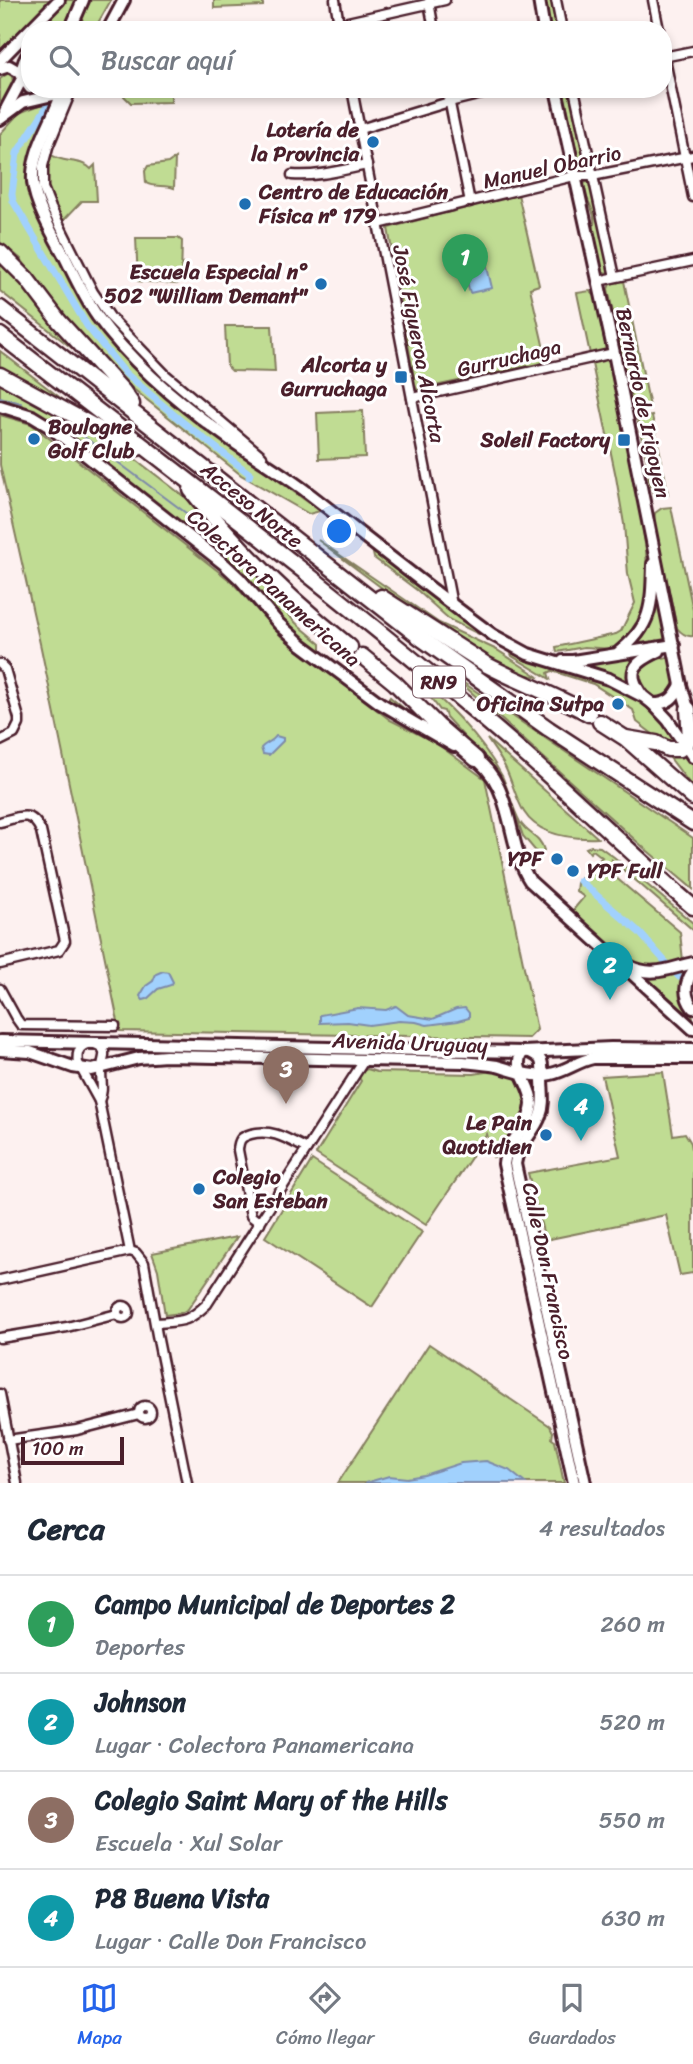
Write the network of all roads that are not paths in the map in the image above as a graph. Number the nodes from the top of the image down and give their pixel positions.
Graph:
1 (59, 0) edge
2 (83, 0) edge
3 (124, 0) edge
4 (335, 0) edge
5 (445, 0) edge
6 (538, 0) edge
7 (556, 0) edge
8 (653, 0) edge
9 (429, 2) edge
10 (39, 21) edge
11 (73, 21) edge
12 (113, 21) edge
13 (339, 21) edge
14 (361, 21) edge
15 (432, 21) edge
16 (542, 21) edge
17 (560, 21) edge
18 (657, 21) edge
19 (21, 40) edge
20 (693, 51) edge
21 (21, 52) edge
22 (672, 54) edge
23 (0, 62) edge
24 (21, 75) edge
25 (21, 80) edge
26 (672, 87) edge
27 (39, 98) edge
28 (63, 98) edge
29 (354, 98) edge
30 (448, 98) edge
31 (465, 98) edge
32 (558, 98) edge
33 (576, 98) edge
34 (449, 102) junction
35 (0, 119) edge
36 (360, 129) junction
37 (689, 156) edge
38 (367, 164) junction
39 (292, 175) dead end
40 (574, 176) junction
41 (592, 176) junction
42 (693, 197) edge
43 (470, 202) junction
44 (379, 224) junction
45 (0, 252) edge
46 (693, 261) edge
47 (615, 277) junction
48 (598, 281) junction
49 (0, 308) edge
50 (0, 335) edge
51 (614, 353) junction
52 (0, 375) edge
53 (412, 398) junction
54 (0, 408) edge
55 (141, 417) junction
56 (156, 455) junction
57 (174, 470) junction
58 (654, 546) junction
59 (337, 573) junction
60 (452, 606) junction
61 (674, 645) junction
62 (617, 654) junction
63 (552, 661) junction
64 (0, 664) edge
65 (681, 685) junction
66 (649, 701) junction
67 (688, 709) junction
68 (693, 725) edge
69 (625, 738) junction
70 (0, 741) edge
71 (689, 750) edge
72 (476, 759) junction
73 (693, 798) edge
74 (0, 822) edge
75 (693, 824) edge
76 (693, 907) edge
77 (614, 958) junction
78 (693, 963) edge
79 (0, 964) edge
80 (693, 971) edge
81 (0, 989) edge
82 (693, 1008) edge
83 (115, 1026) dead end
84 (691, 1027) edge
85 (0, 1041) edge
86 (92, 1043) junction
87 (680, 1048) junction
88 (693, 1049) edge
89 (0, 1050) edge
90 (526, 1052) junction
91 (693, 1058) edge
92 (365, 1059) junction
93 (101, 1068) junction
94 (83, 1069) junction
95 (522, 1074) junction
96 (542, 1075) junction
97 (99, 1101) junction
98 (307, 1149) junction
99 (260, 1223) junction
100 (131, 1251) junction
101 (0, 1280) edge
102 (117, 1314) dead end
103 (156, 1323) junction
104 (0, 1338) edge
105 (0, 1394) edge
106 (139, 1414) dead end
107 (8, 1440) junction
108 (17, 1483) edge
109 (187, 1483) edge
110 (574, 1483) edge
111 (584, 1483) edge

1 - 10 street
2 - 11 street
3 - 12 street
4 - 13 street
5 - 9 street
6 - 16 street
7 - 17 street
8 - 18 street
9 - 14 street
9 - 15 street
19 - 23 street
20 - 22 street
21 - 23 street
23 - 24 street
25 - 35 street
26 - 37 street
27 - 35 street
28 - 60 street
29 - 36 street, José Figueroa Alcorta
30 - 34 street
31 - 34 street
32 - 40 street, Bernardo de Irigoyen
33 - 41 street
34 - 36 street
34 - 43 street
36 - 38 street, José Figueroa Alcorta
37 - 41 street, Manuel Obarrio
37 - 42 street
38 - 39 street
38 - 44 street, José Figueroa Alcorta
40 - 41 street, Manuel Obarrio
40 - 43 street, Manuel Obarrio
40 - 48 street, Bernardo de Irigoyen
41 - 47 street
43 - 44 street, Manuel Obarrio
44 - 53 street, José Figueroa Alcorta
45 - 55 highway
46 - 47 street
47 - 48 street
48 - 51 street, Bernardo de Irigoyen
49 - 55 highway, Acceso Norte / RN9
50 - 56 highway, Acceso Norte / RN9
51 - 53 street, Gurruchaga
51 - 58 street, Bernardo de Irigoyen
52 - 56 highway
53 - 60 street, José Figueroa Alcorta
54 - 72 street, Colectora Panamericana
55 - 59 highway, Acceso Norte / RN9
56 - 57 highway, Acceso Norte / RN9
57 - 72 highway
57 - 76 highway, Acceso Norte / RN9
58 - 61 street, Bernardo de Irigoyen
58 - 62 street
59 - 69 highway
59 - 75 highway, Acceso Norte / RN9
60 - 63 street
61 - 62 street
61 - 65 street, Bernardo de Irigoyen
61 - 66 street
62 - 63 street
63 - 66 street
64 - 70 street
65 - 66 street
65 - 67 street, Bernardo de Irigoyen
66 - 71 street
67 - 68 street, Bernardo de Irigoyen
67 - 71 highway
69 - 71 highway
69 - 73 highway
72 - 77 street, Colectora Panamericana
74 - 79 street
77 - 78 street
77 - 84 street, Colectora Panamericana
80 - 82 street
81 - 83 street
84 - 87 street
85 - 86 street, Avenida Uruguay
86 - 90 street, Avenida Uruguay
86 - 93 street
86 - 94 street
87 - 88 street, Avenida Uruguay
87 - 90 street, Avenida Uruguay
89 - 94 street, Avenida Uruguay
90 - 95 street
90 - 96 street
91 - 96 street, Avenida Uruguay
92 - 93 street, Avenida Uruguay
92 - 95 street, Avenida Uruguay
92 - 98 street
93 - 94 street, Avenida Uruguay
93 - 97 street
94 - 97 street
95 - 96 street, Avenida Uruguay
95 - 110 street, Calle Don Francisco
96 - 111 street, Calle Don Francisco
97 - 100 street
98 - 99 street
98 - 99 street
99 - 103 street
100 - 101 street
100 - 103 street
102 - 104 street
103 - 109 street
105 - 107 street
106 - 107 street
107 - 108 street

